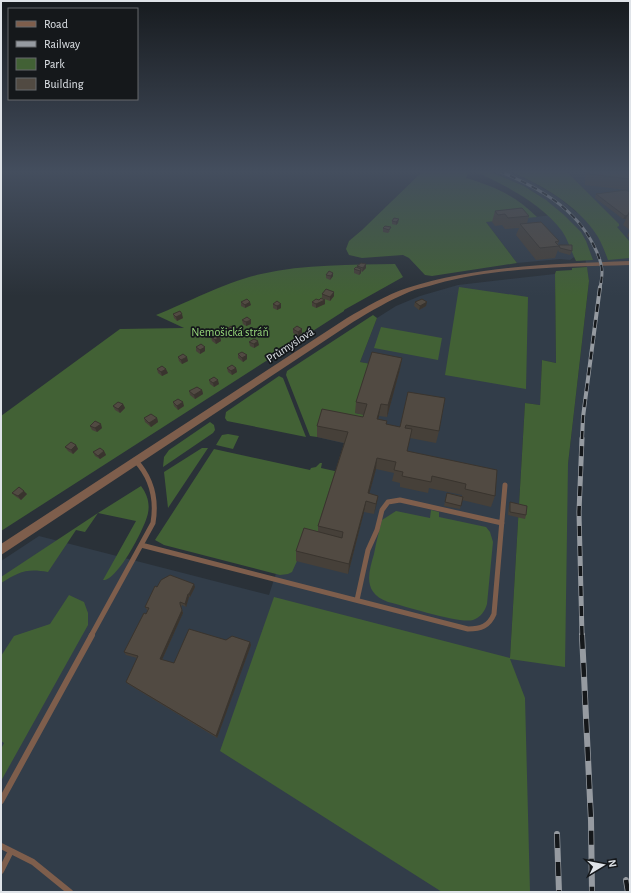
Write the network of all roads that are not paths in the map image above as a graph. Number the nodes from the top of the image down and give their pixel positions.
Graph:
1 (630, 263) edge
2 (135, 460) junction
3 (506, 485) dead end
4 (502, 523) junction
5 (142, 545) junction
6 (1, 549) edge
7 (357, 600) junction
8 (1, 801) edge
9 (1, 846) edge
10 (11, 851) junction
11 (1, 871) edge
12 (70, 892) edge

1 - 2 street, Průmyslová
2 - 5 lane
2 - 6 street, Průmyslová
3 - 4 lane
4 - 7 lane
4 - 7 lane
5 - 7 lane
5 - 8 lane
9 - 10 lane
10 - 11 lane
10 - 12 lane

